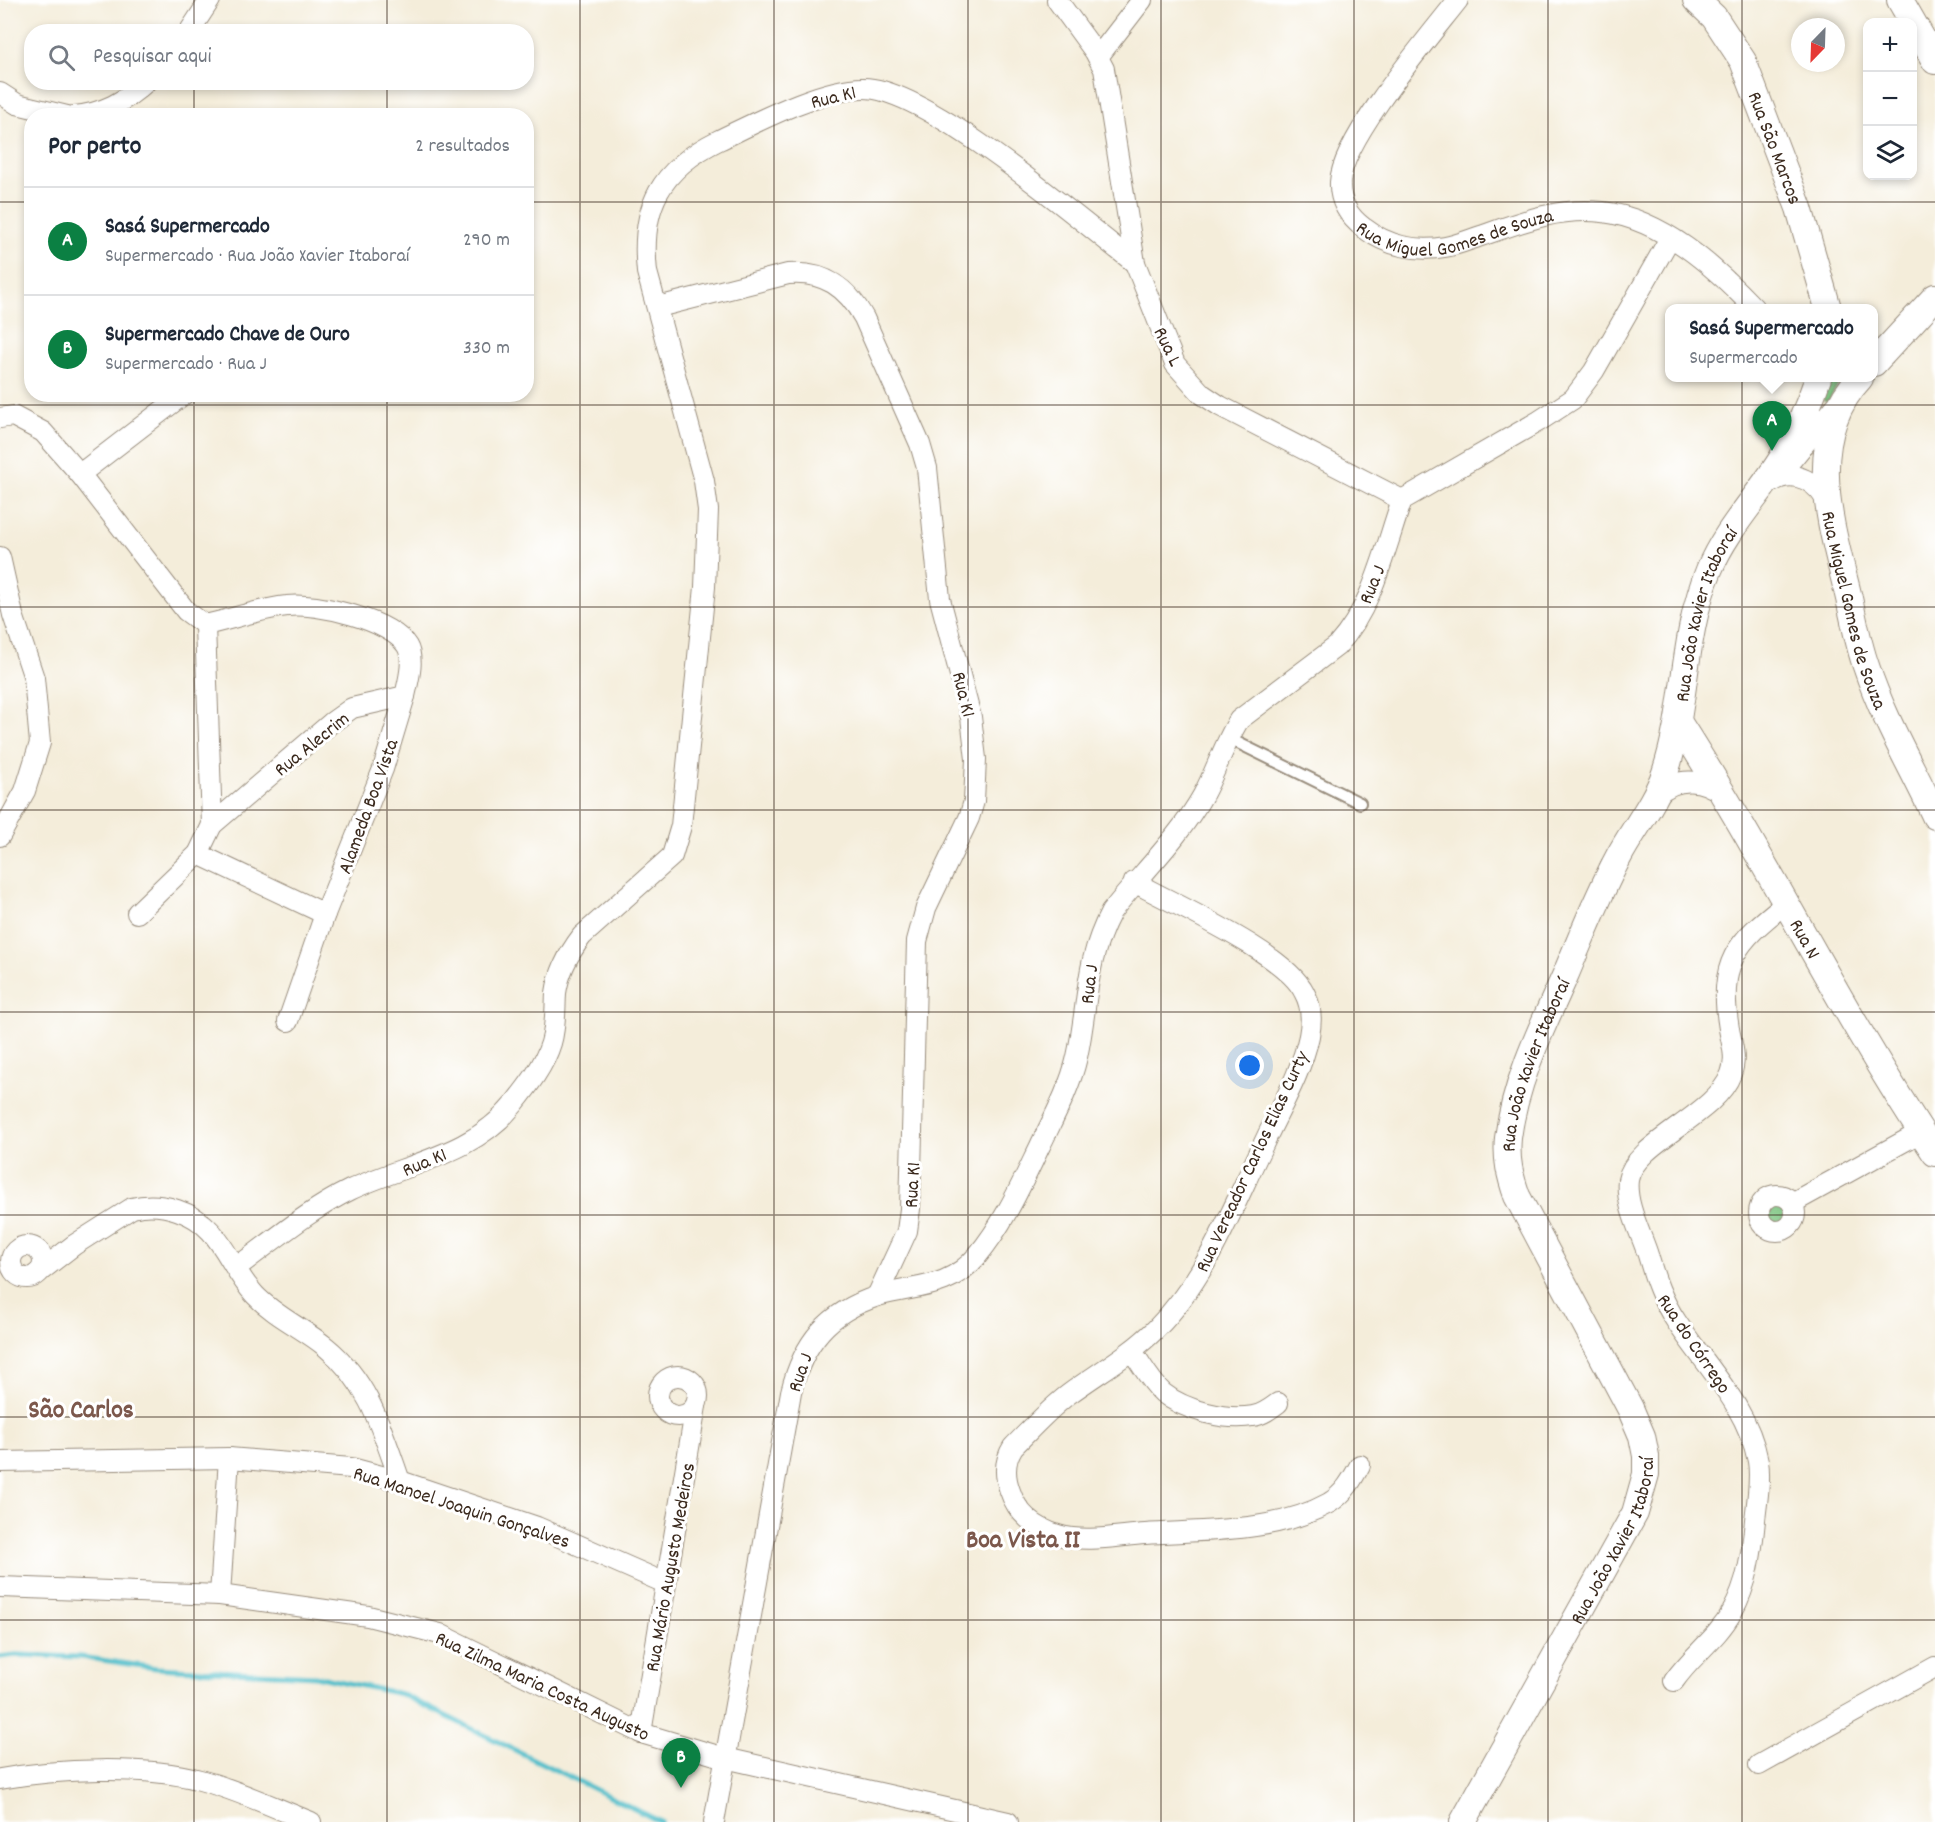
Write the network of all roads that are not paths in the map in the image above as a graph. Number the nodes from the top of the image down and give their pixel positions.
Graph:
1 (210, 0) edge
2 (1057, 0) edge
3 (1142, 0) edge
4 (1458, 0) edge
5 (1696, 0) edge
6 (1900, 0) edge
7 (194, 24) edge
8 (1935, 61) edge
9 (1101, 63) junction
10 (137, 90) edge
11 (0, 93) edge
12 (34, 108) edge
13 (108, 108) edge
14 (1670, 238) junction
15 (1135, 263) junction
16 (1935, 297) edge
17 (1749, 304) edge
18 (1827, 304) edge
19 (658, 307) junction
20 (1878, 359) edge
21 (1854, 385) edge
22 (1812, 394) edge
23 (174, 402) edge
24 (0, 417) edge
25 (80, 474) junction
26 (1772, 482) junction
27 (1828, 499) junction
28 (1402, 500) junction
29 (1749, 503) junction
30 (0, 557) edge
31 (206, 625) junction
32 (405, 696) junction
33 (1679, 723) junction
34 (1228, 738) junction
35 (1656, 795) junction
36 (1728, 799) junction
37 (1360, 803) dead end
38 (1935, 816) edge
39 (212, 825) junction
40 (0, 836) edge
41 (198, 854) junction
42 (1134, 882) junction
43 (1786, 903) junction
44 (137, 913) dead end
45 (325, 914) junction
46 (288, 1021) dead end
47 (1921, 1132) junction
48 (1935, 1153) edge
49 (1792, 1203) dead end
50 (237, 1267) junction
51 (34, 1276) dead end
52 (877, 1296) junction
53 (1132, 1351) junction
54 (697, 1400) dead end
55 (1278, 1403) dead end
56 (230, 1458) junction
57 (0, 1462) edge
58 (1360, 1465) dead end
59 (400, 1481) junction
60 (665, 1583) junction
61 (0, 1587) edge
62 (220, 1594) junction
63 (1935, 1667) edge
64 (1674, 1681) dead end
65 (641, 1733) junction
66 (725, 1758) junction
67 (1759, 1765) dead end
68 (0, 1779) edge
69 (715, 1820) edge
70 (311, 1822) edge
71 (1008, 1822) edge
72 (1463, 1822) edge

1 - 7 street
2 - 9 street
3 - 9 street
4 - 14 street, Rua Miguel Gomes de Souza
5 - 18 street, Rua São Marcos
6 - 8 street
9 - 15 street, Rua L
10 - 13 street
11 - 12 street
14 - 17 street, Rua Miguel Gomes de Souza
14 - 28 street
15 - 19 street, Rua K1
15 - 28 street, Rua L
16 - 20 street
19 - 50 street, Rua K1
19 - 52 street, Rua K1
21 - 22 street
21 - 27 street, Rua Miguel Gomes de Souza
22 - 26 street
22 - 27 street
22 - 29 street, Rua João Xavier Itaboraí
23 - 25 street
24 - 25 street
25 - 31 street
26 - 27 street
26 - 29 street
27 - 38 street, Rua Miguel Gomes de Souza
28 - 34 street, Rua J
29 - 33 street, Rua João Xavier Itaboraí
30 - 40 street
31 - 32 street
31 - 39 street
32 - 39 street, Rua Alecrim
32 - 45 street, Alameda Boa Vista
33 - 35 street, Rua João Xavier Itaboraí
33 - 36 street, Rua N
34 - 37 lane
34 - 42 street, Rua J
35 - 36 street
35 - 72 street, Rua João Xavier Itaboraí
36 - 43 street, Rua N
39 - 41 street, Rua Alecrim
41 - 44 street, Rua Alecrim
41 - 45 street
42 - 52 street, Rua J
42 - 53 street, Rua Vereador Carlos Elias Curty
43 - 47 street, Rua N
43 - 64 street, Rua do Córrego
45 - 46 street, Alameda Boa Vista
47 - 48 street, Rua N
47 - 49 street
50 - 51 street
50 - 59 street
52 - 66 street, Rua J
53 - 55 street
53 - 58 street, Rua Vereador Carlos Elias Curty
54 - 60 street, Rua Mário Augusto Medeiros
56 - 57 street, Rua Manoel Joaquin Gonçalves
56 - 59 street, Rua Manoel Joaquin Gonçalves
56 - 62 street
59 - 60 street, Rua Manoel Joaquin Gonçalves
60 - 65 street, Rua Mário Augusto Medeiros
61 - 62 street, Rua Zilma Maria Costa Augusto
62 - 65 street, Rua Zilma Maria Costa Augusto
63 - 67 street
65 - 66 street, Rua Zilma Maria Costa Augusto
66 - 69 street, Rua J
66 - 71 street, Rua Zilma Maria Costa Augusto
68 - 70 street

